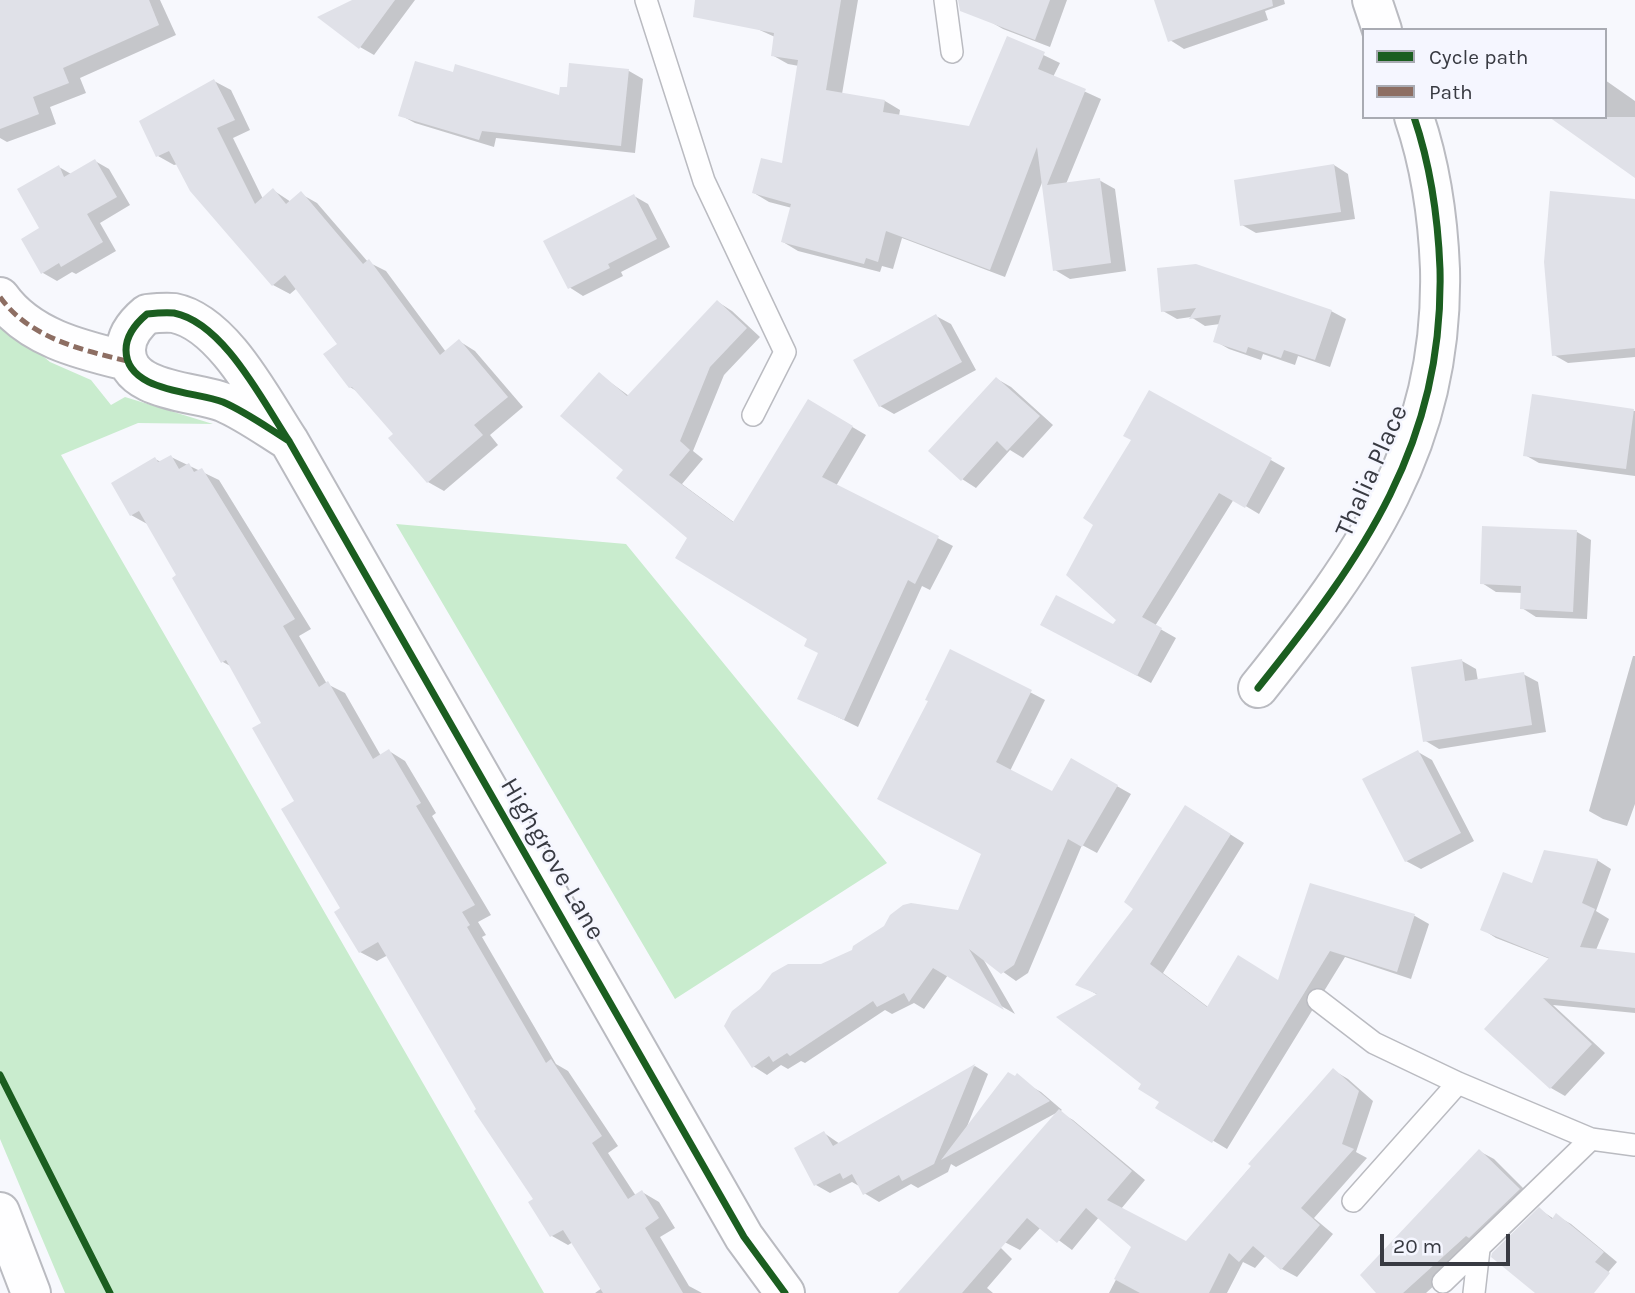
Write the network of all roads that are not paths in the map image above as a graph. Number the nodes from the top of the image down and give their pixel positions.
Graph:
1 (646, 0) edge
2 (944, 0) edge
3 (1372, 0) edge
4 (1381, 28) edge
5 (952, 52) dead end
6 (1415, 119) edge
7 (0, 297) edge
8 (127, 361) junction
9 (753, 415) dead end
10 (289, 441) junction
11 (1258, 688) dead end
12 (1318, 1000) dead end
13 (1458, 1083) junction
14 (1591, 1139) junction
15 (1635, 1145) edge
16 (1353, 1201) dead end
17 (0, 1212) edge
18 (1479, 1249) junction
19 (1443, 1282) dead end
20 (31, 1293) edge
21 (785, 1293) edge
22 (1474, 1293) edge

1 - 9 lane
2 - 5 lane
3 - 4 main road
6 - 11 main road, Thalia Place
7 - 8 main road, Highgrove Lane
8 - 10 main road, Highgrove Lane
8 - 10 main road, Highgrove Lane
10 - 21 main road, Highgrove Lane
12 - 13 lane
13 - 14 lane
13 - 16 lane
14 - 15 lane
14 - 18 lane
17 - 20 main road
18 - 19 lane
18 - 22 lane

